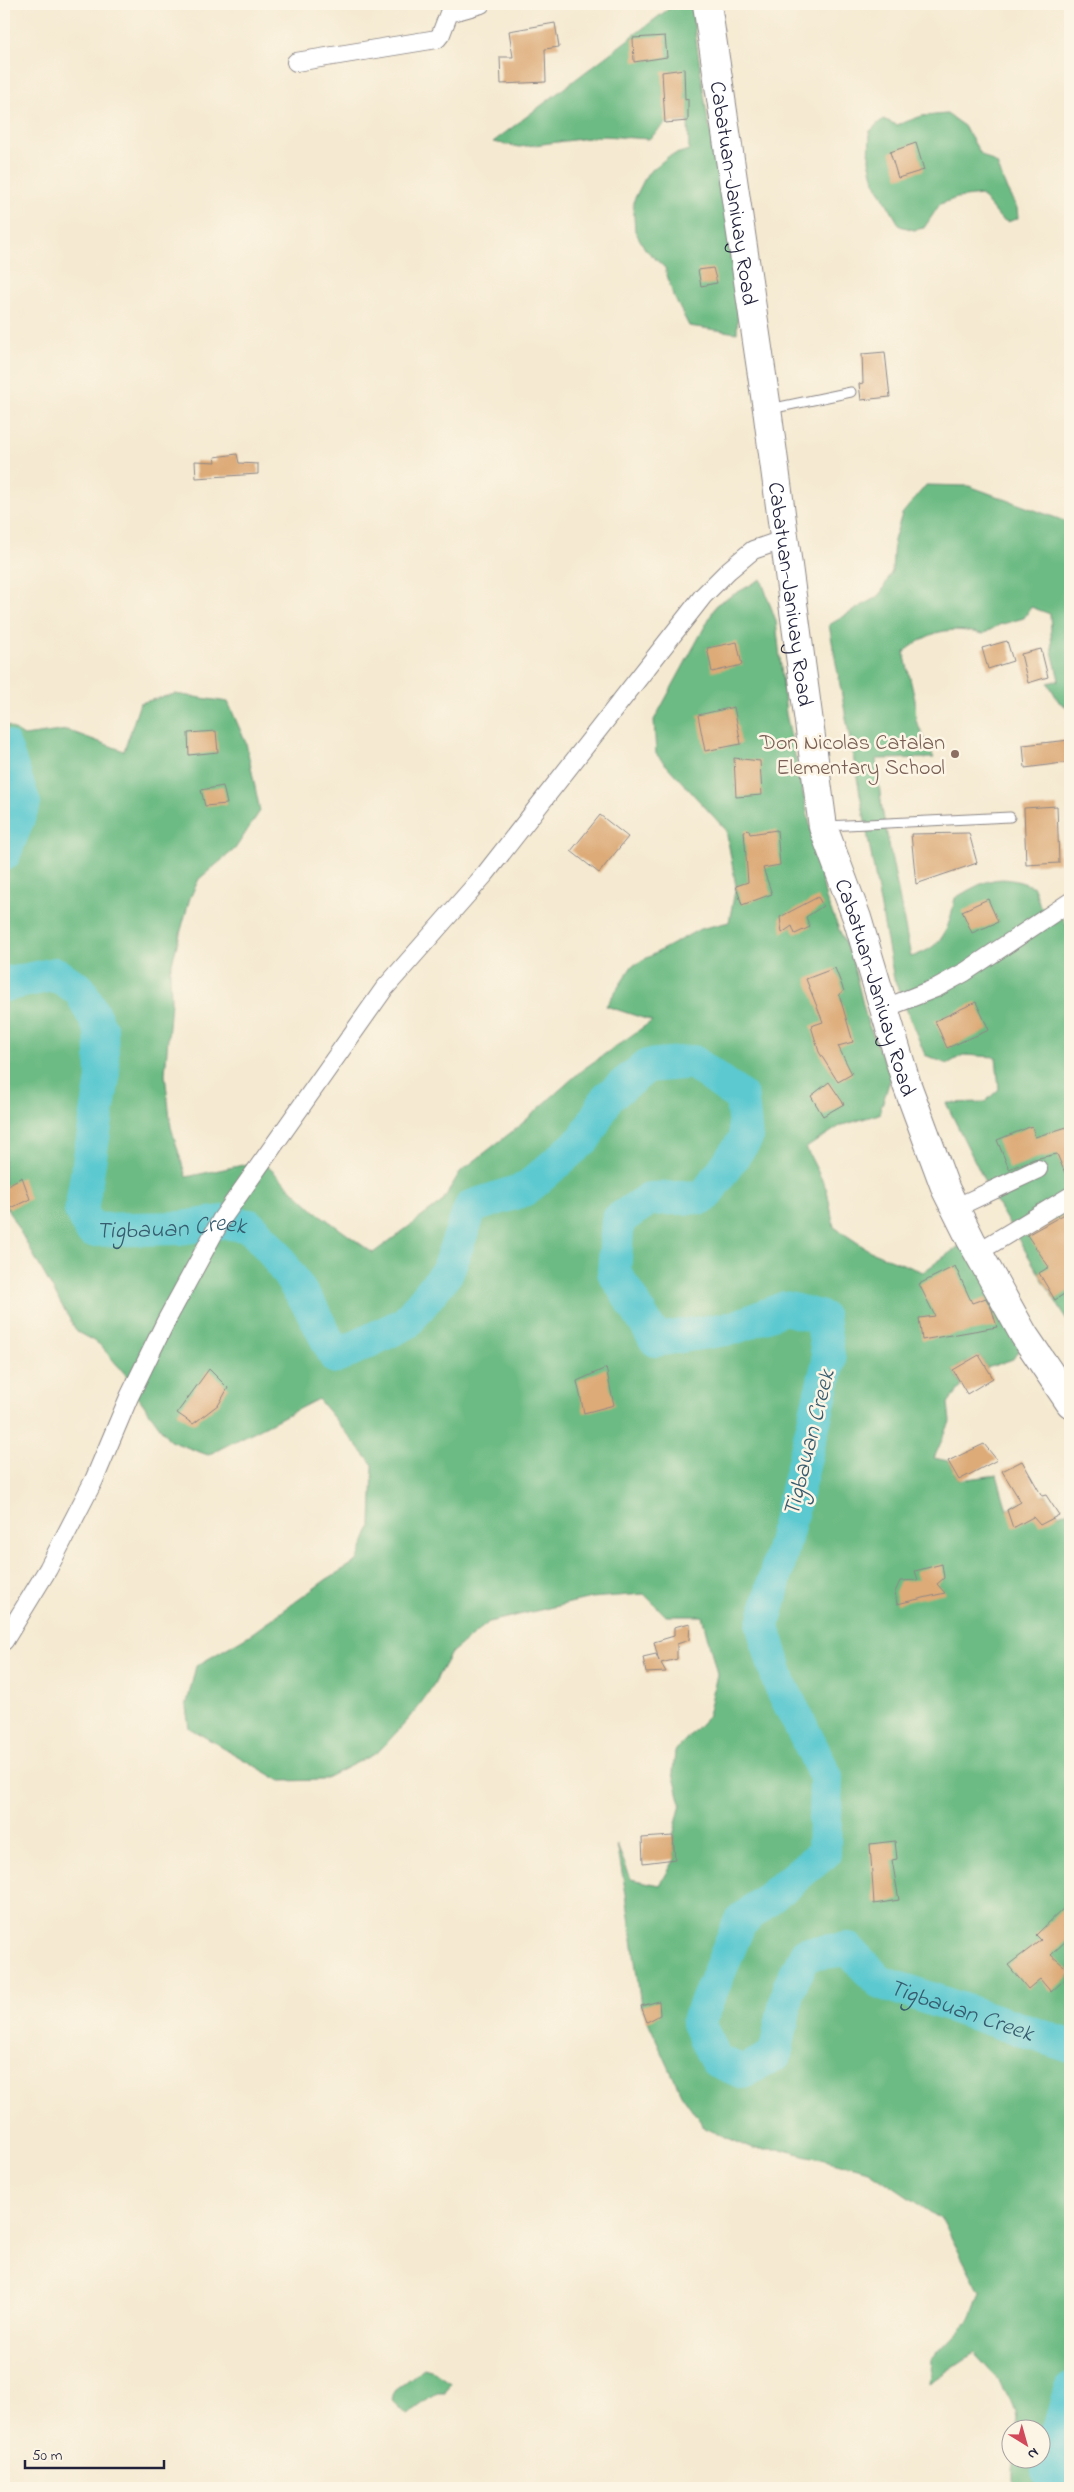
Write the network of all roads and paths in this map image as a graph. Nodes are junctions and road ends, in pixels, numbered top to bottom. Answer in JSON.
{"nodes":[{"id":1,"x":481,"y":4,"type":"edge"},
{"id":2,"x":706,"y":4,"type":"edge"},
{"id":3,"x":296,"y":62,"type":"dead end"},
{"id":4,"x":851,"y":392,"type":"dead end"},
{"id":5,"x":767,"y":409,"type":"junction"},
{"id":6,"x":785,"y":539,"type":"junction"},
{"id":7,"x":1010,"y":817,"type":"dead end"},
{"id":8,"x":823,"y":826,"type":"junction"},
{"id":9,"x":1070,"y":902,"type":"edge"},
{"id":10,"x":883,"y":1009,"type":"junction"},
{"id":11,"x":1038,"y":1169,"type":"dead end"},
{"id":12,"x":1069,"y":1197,"type":"edge"},
{"id":13,"x":955,"y":1208,"type":"junction"},
{"id":14,"x":978,"y":1252,"type":"junction"},
{"id":15,"x":1070,"y":1403,"type":"edge"},
{"id":16,"x":4,"y":1641,"type":"edge"}],
"edges":[{"from":1,"to":3,"type":"street"},
{"from":2,"to":5,"type":"main road","name":"Cabatuan-Janiuay Road"},
{"from":4,"to":5,"type":"lane"},
{"from":5,"to":6,"type":"main road","name":"Cabatuan-Janiuay Road"},
{"from":6,"to":8,"type":"main road","name":"Cabatuan-Janiuay Road"},
{"from":6,"to":16,"type":"street"},
{"from":7,"to":8,"type":"lane"},
{"from":8,"to":10,"type":"main road","name":"Cabatuan-Janiuay Road"},
{"from":9,"to":10,"type":"street"},
{"from":10,"to":13,"type":"main road","name":"Cabatuan-Janiuay Road"},
{"from":11,"to":13,"type":"street"},
{"from":12,"to":14,"type":"street"},
{"from":13,"to":14,"type":"main road","name":"Cabatuan-Janiuay Road"},
{"from":14,"to":15,"type":"main road","name":"Cabatuan-Janiuay Road"}]}
